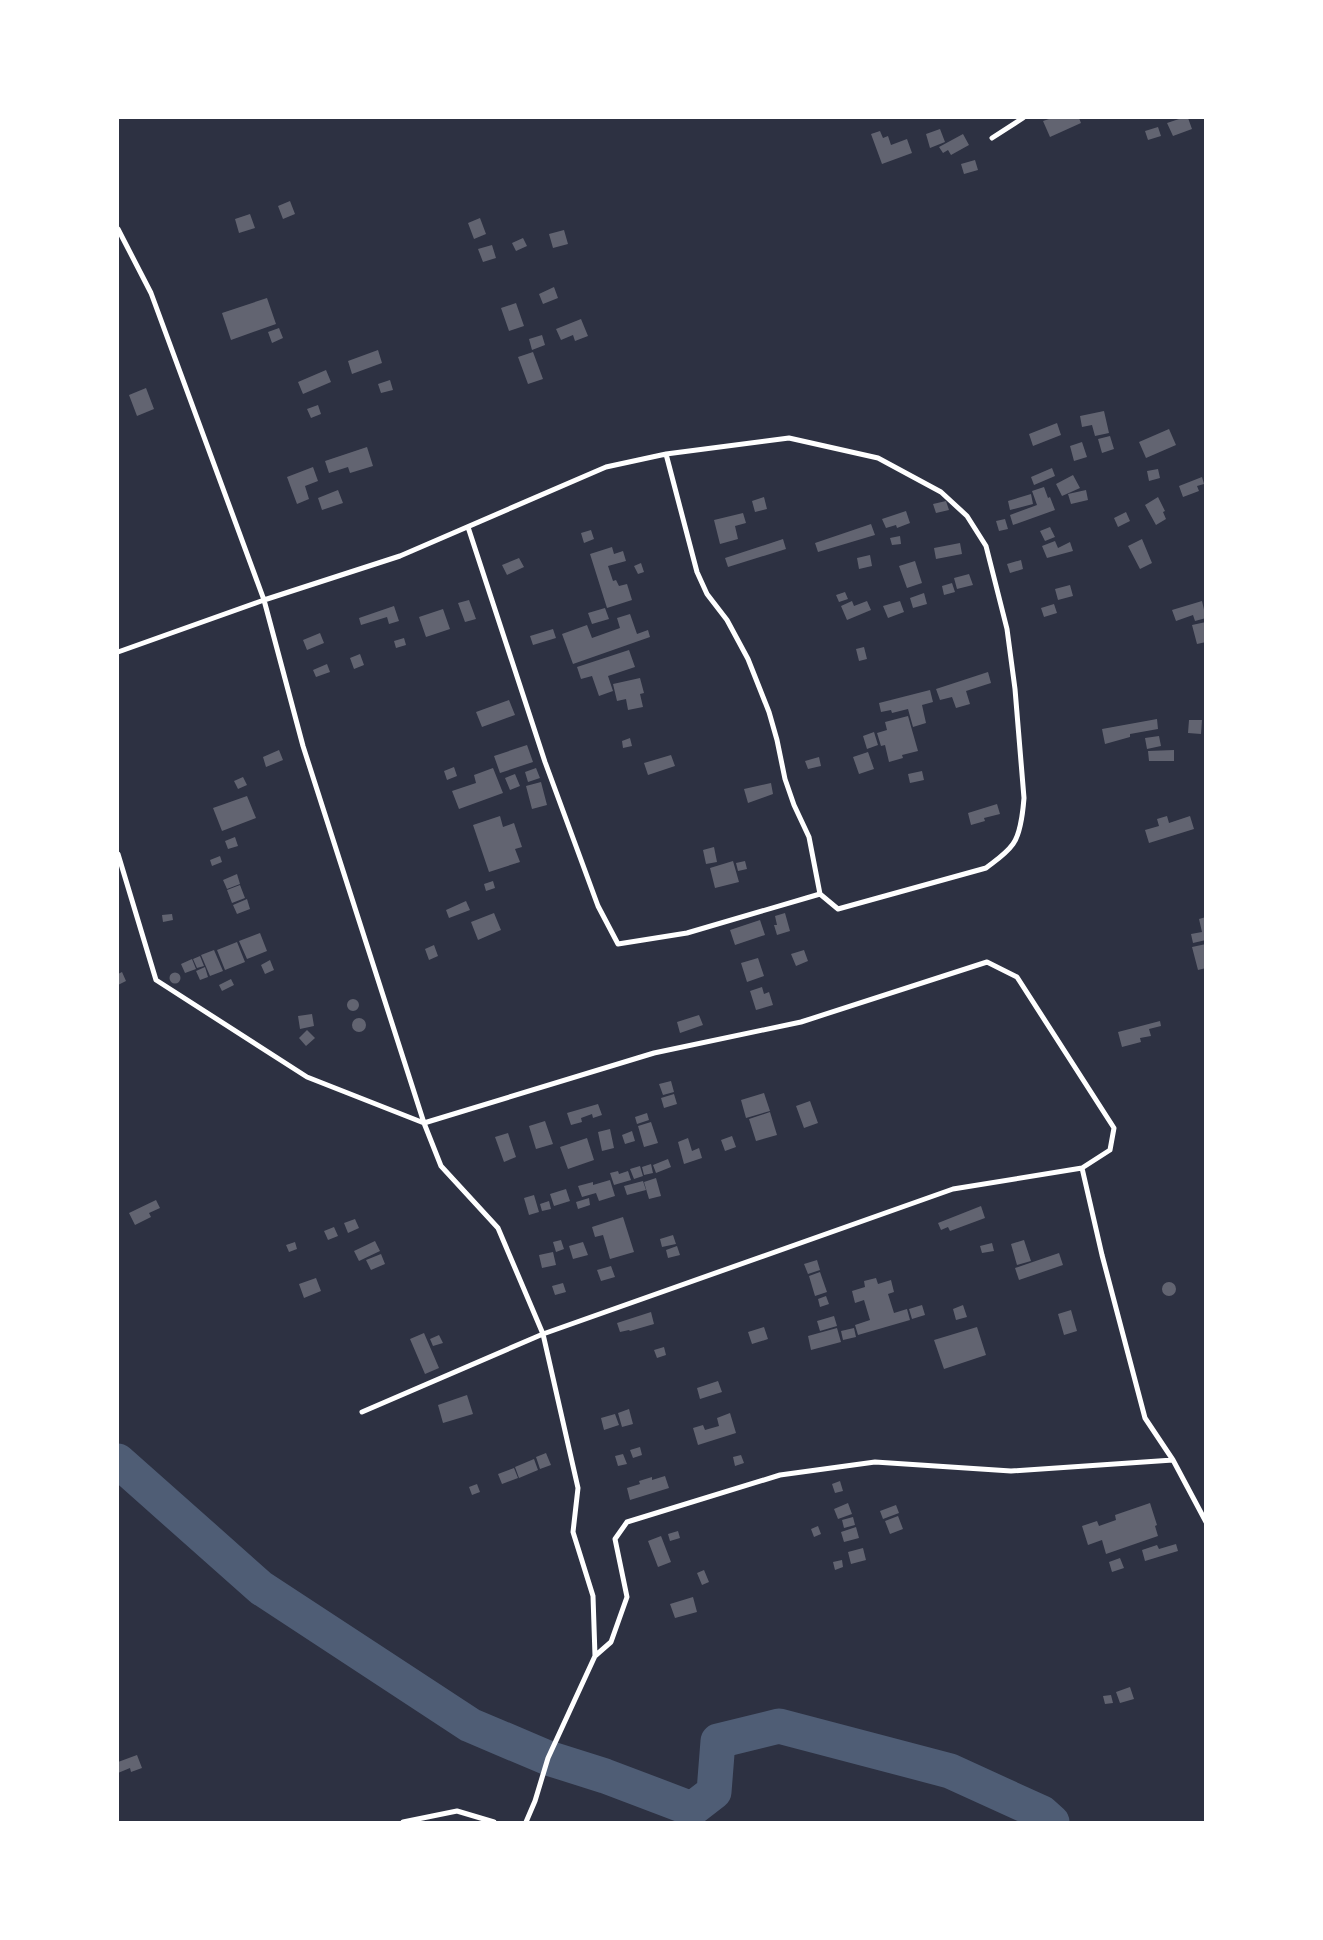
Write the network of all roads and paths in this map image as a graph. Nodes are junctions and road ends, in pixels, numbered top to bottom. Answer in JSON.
{"nodes":[{"id":1,"x":1023,"y":118,"type":"edge"},
{"id":2,"x":992,"y":138,"type":"dead end"},
{"id":3,"x":118,"y":229,"type":"edge"},
{"id":4,"x":666,"y":454,"type":"junction"},
{"id":5,"x":468,"y":527,"type":"junction"},
{"id":6,"x":264,"y":600,"type":"junction"},
{"id":7,"x":118,"y":652,"type":"edge"},
{"id":8,"x":118,"y":854,"type":"edge"},
{"id":9,"x":820,"y":894,"type":"junction"},
{"id":10,"x":424,"y":1123,"type":"junction"},
{"id":11,"x":1082,"y":1168,"type":"junction"},
{"id":12,"x":543,"y":1334,"type":"junction"},
{"id":13,"x":362,"y":1412,"type":"dead end"},
{"id":14,"x":1173,"y":1460,"type":"junction"},
{"id":15,"x":1206,"y":1522,"type":"edge"},
{"id":16,"x":596,"y":1656,"type":"junction"},
{"id":17,"x":402,"y":1822,"type":"edge"},
{"id":18,"x":494,"y":1822,"type":"edge"},
{"id":19,"x":526,"y":1822,"type":"edge"}],
"edges":[{"from":1,"to":2,"type":"street"},
{"from":3,"to":6,"type":"street"},
{"from":4,"to":5,"type":"street"},
{"from":4,"to":9,"type":"street"},
{"from":4,"to":9,"type":"street"},
{"from":5,"to":6,"type":"street"},
{"from":5,"to":9,"type":"street"},
{"from":6,"to":7,"type":"street"},
{"from":6,"to":10,"type":"street"},
{"from":8,"to":10,"type":"street"},
{"from":10,"to":11,"type":"street"},
{"from":10,"to":12,"type":"street"},
{"from":11,"to":12,"type":"street"},
{"from":11,"to":14,"type":"street"},
{"from":12,"to":13,"type":"street"},
{"from":12,"to":16,"type":"street"},
{"from":14,"to":15,"type":"street"},
{"from":14,"to":16,"type":"street"},
{"from":16,"to":19,"type":"street"},
{"from":17,"to":18,"type":"street"}]}
